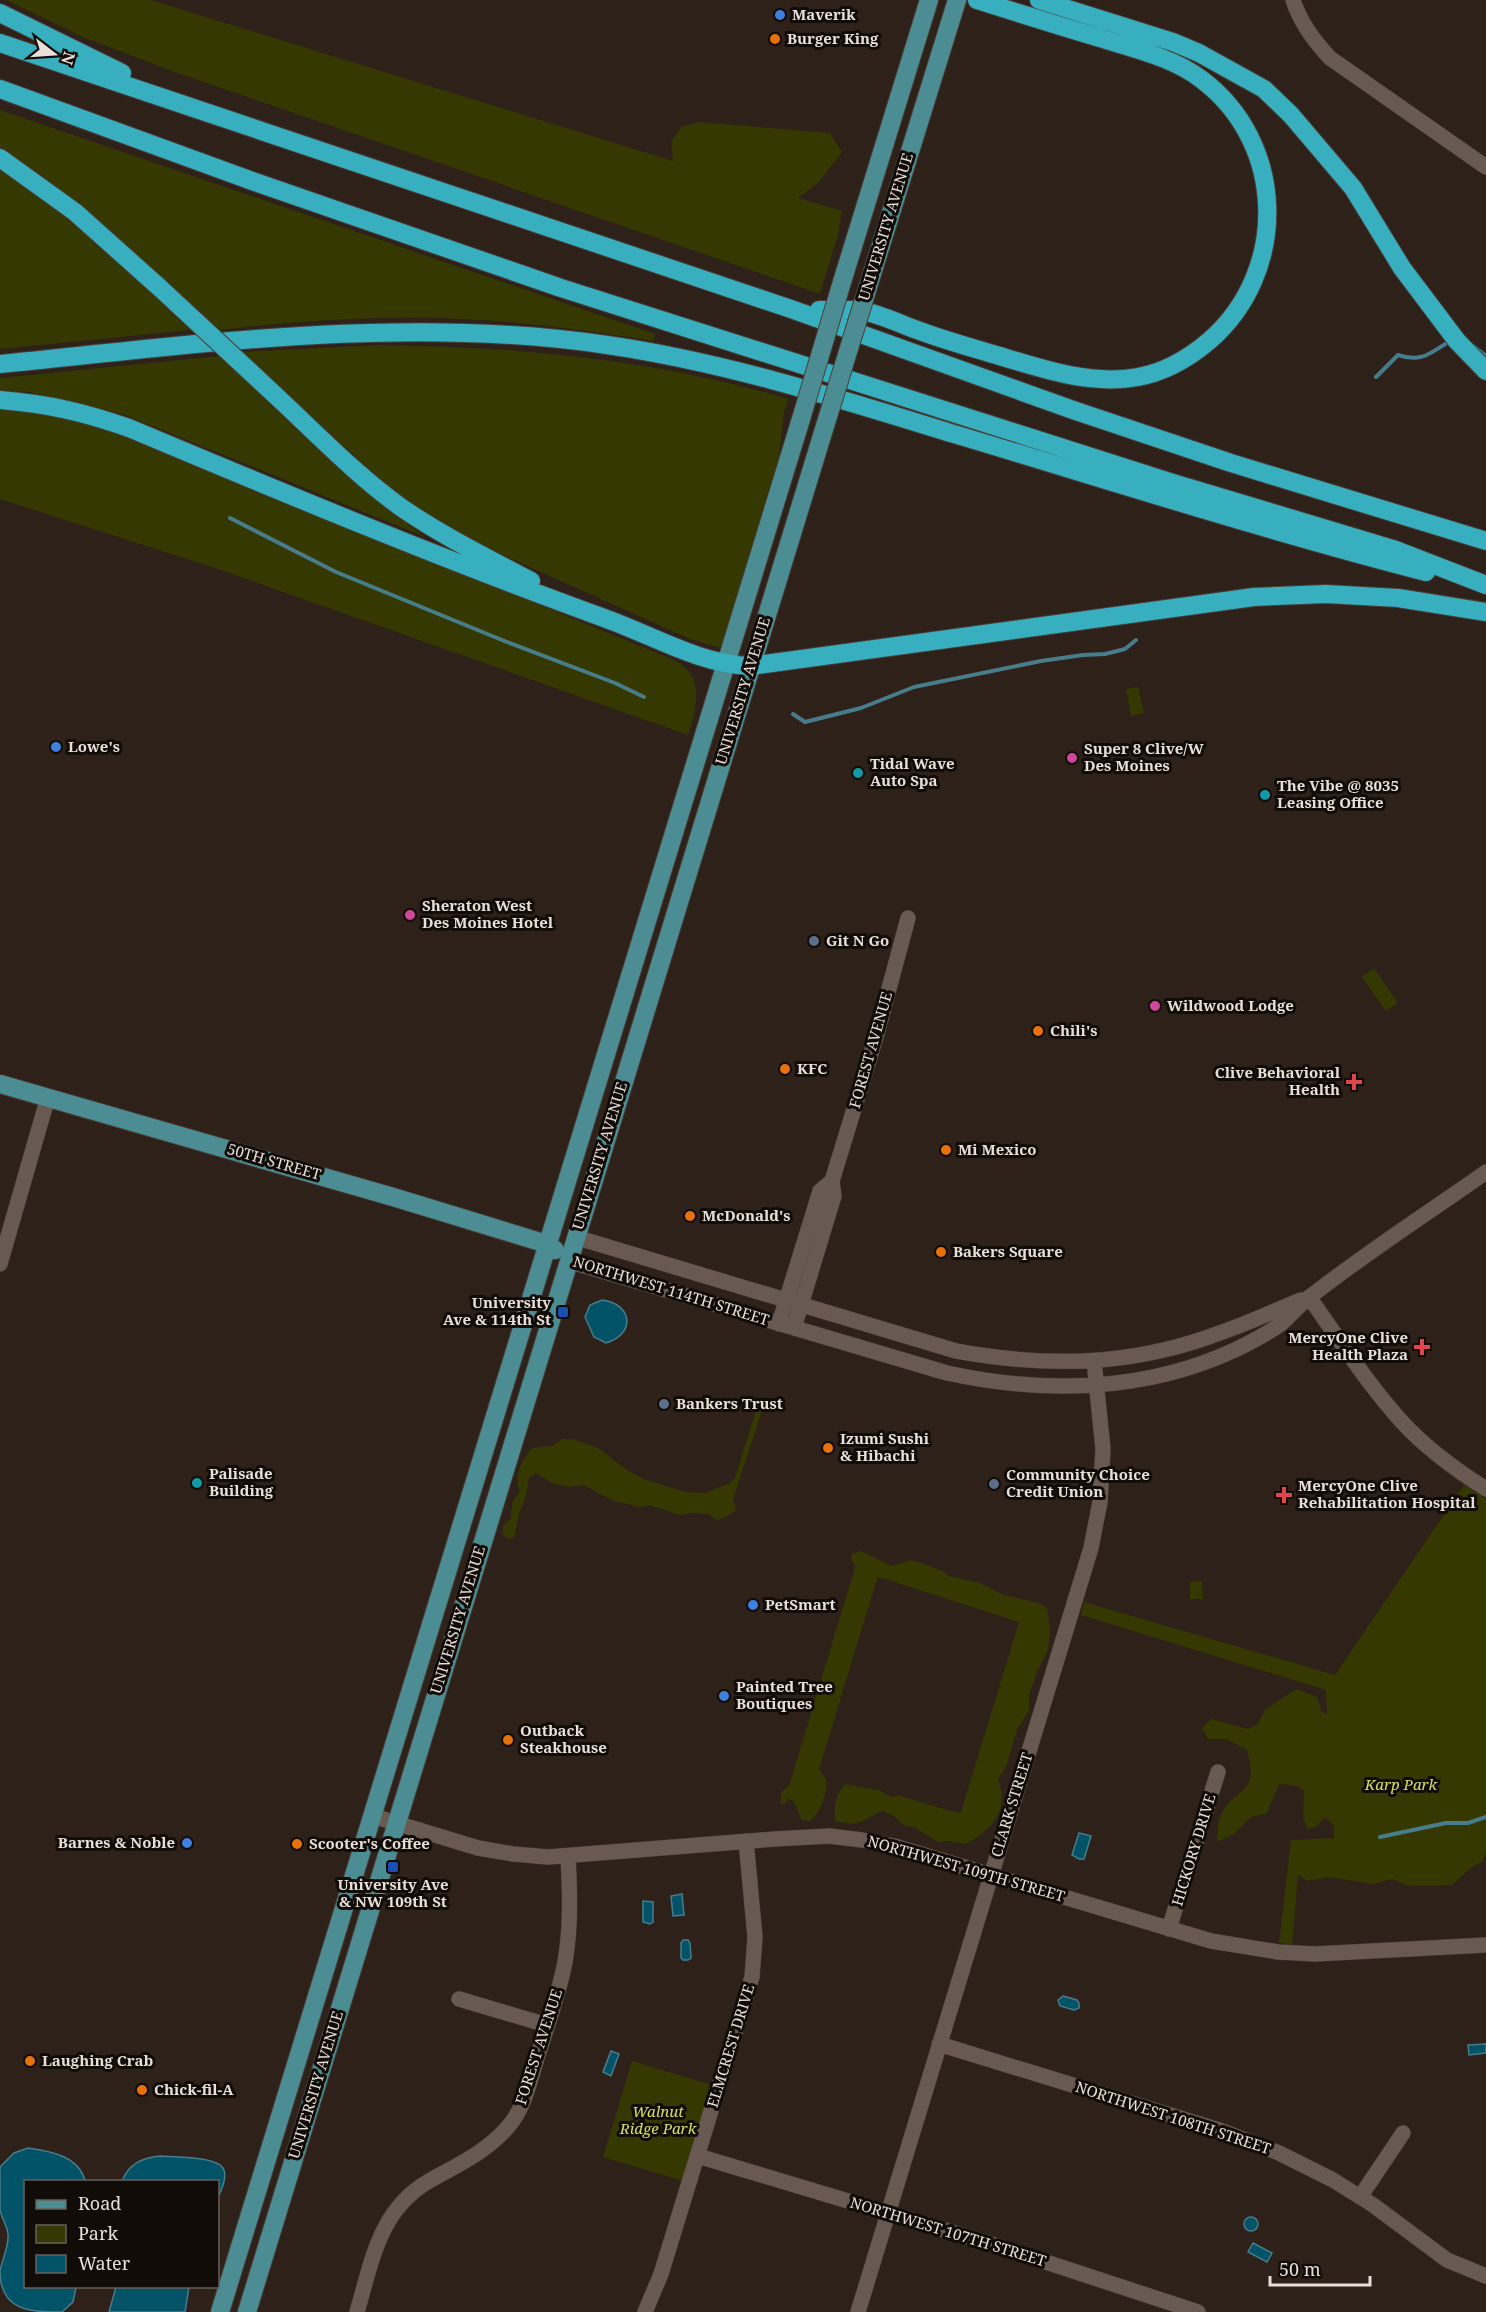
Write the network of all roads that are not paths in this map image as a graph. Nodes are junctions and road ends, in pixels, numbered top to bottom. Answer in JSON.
{"nodes":[{"id":1,"x":929,"y":0,"type":"edge"},
{"id":2,"x":957,"y":0,"type":"edge"},
{"id":3,"x":977,"y":0,"type":"edge"},
{"id":4,"x":1039,"y":0,"type":"edge"},
{"id":5,"x":1293,"y":0,"type":"edge"},
{"id":6,"x":0,"y":13,"type":"edge"},
{"id":7,"x":0,"y":43,"type":"edge"},
{"id":8,"x":0,"y":89,"type":"edge"},
{"id":9,"x":226,"y":118,"type":"junction"},
{"id":10,"x":0,"y":158,"type":"edge"},
{"id":11,"x":1486,"y":167,"type":"edge"},
{"id":12,"x":791,"y":309,"type":"junction"},
{"id":13,"x":0,"y":364,"type":"edge"},
{"id":14,"x":1486,"y":371,"type":"edge"},
{"id":15,"x":0,"y":400,"type":"edge"},
{"id":16,"x":1486,"y":541,"type":"edge"},
{"id":17,"x":1486,"y":586,"type":"edge"},
{"id":18,"x":1486,"y":612,"type":"edge"},
{"id":19,"x":629,"y":627,"type":"junction"},
{"id":20,"x":725,"y":663,"type":"junction"},
{"id":21,"x":750,"y":666,"type":"junction"},
{"id":22,"x":908,"y":918,"type":"dead end"},
{"id":23,"x":0,"y":1084,"type":"edge"},
{"id":24,"x":48,"y":1097,"type":"junction"},
{"id":25,"x":1486,"y":1172,"type":"edge"},
{"id":26,"x":575,"y":1238,"type":"junction"},
{"id":27,"x":547,"y":1244,"type":"junction"},
{"id":28,"x":568,"y":1261,"type":"junction"},
{"id":29,"x":0,"y":1264,"type":"edge"},
{"id":30,"x":1310,"y":1297,"type":"junction"},
{"id":31,"x":794,"y":1302,"type":"junction"},
{"id":32,"x":787,"y":1326,"type":"junction"},
{"id":33,"x":1094,"y":1361,"type":"junction"},
{"id":34,"x":1097,"y":1385,"type":"junction"},
{"id":35,"x":1486,"y":1489,"type":"edge"},
{"id":36,"x":1218,"y":1772,"type":"dead end"},
{"id":37,"x":373,"y":1816,"type":"junction"},
{"id":38,"x":397,"y":1823,"type":"junction"},
{"id":39,"x":746,"y":1841,"type":"junction"},
{"id":40,"x":568,"y":1857,"type":"junction"},
{"id":41,"x":991,"y":1875,"type":"junction"},
{"id":42,"x":1170,"y":1929,"type":"junction"},
{"id":43,"x":1486,"y":1944,"type":"edge"},
{"id":44,"x":459,"y":1999,"type":"dead end"},
{"id":45,"x":547,"y":2025,"type":"junction"},
{"id":46,"x":939,"y":2044,"type":"junction"},
{"id":47,"x":1403,"y":2133,"type":"dead end"},
{"id":48,"x":698,"y":2156,"type":"junction"},
{"id":49,"x":1360,"y":2197,"type":"junction"},
{"id":50,"x":888,"y":2213,"type":"junction"},
{"id":51,"x":1486,"y":2276,"type":"edge"},
{"id":52,"x":1155,"y":2305,"type":"edge"},
{"id":53,"x":220,"y":2312,"type":"edge"},
{"id":54,"x":247,"y":2312,"type":"edge"},
{"id":55,"x":357,"y":2312,"type":"edge"},
{"id":56,"x":645,"y":2312,"type":"edge"},
{"id":57,"x":858,"y":2312,"type":"edge"},
{"id":58,"x":1198,"y":2312,"type":"edge"}],
"edges":[{"from":1,"to":20,"type":"main road","name":"UNIVERSITY AVENUE","bridge":true},
{"from":2,"to":21,"type":"main road","name":"UNIVERSITY AVENUE","bridge":true},
{"from":3,"to":12,"type":"highway"},
{"from":4,"to":14,"type":"highway"},
{"from":5,"to":11,"type":"street"},
{"from":6,"to":9,"type":"highway"},
{"from":7,"to":9,"type":"highway"},
{"from":8,"to":17,"type":"highway"},
{"from":9,"to":12,"type":"highway"},
{"from":10,"to":19,"type":"highway","bridge":true},
{"from":12,"to":16,"type":"highway"},
{"from":13,"to":17,"type":"highway"},
{"from":15,"to":19,"type":"highway"},
{"from":18,"to":21,"type":"highway"},
{"from":19,"to":20,"type":"highway"},
{"from":20,"to":21,"type":"highway"},
{"from":20,"to":27,"type":"main road","name":"UNIVERSITY AVENUE"},
{"from":21,"to":26,"type":"main road","name":"UNIVERSITY AVENUE"},
{"from":22,"to":31,"type":"street","name":"FOREST AVENUE"},
{"from":23,"to":24,"type":"main road","name":"50TH STREET"},
{"from":24,"to":27,"type":"main road","name":"50TH STREET"},
{"from":24,"to":29,"type":"street"},
{"from":25,"to":30,"type":"street","name":"NORTHWEST 114TH STREET"},
{"from":26,"to":27,"type":"main road","name":"NORTHWEST 114TH STREET"},
{"from":26,"to":28,"type":"main road","name":"UNIVERSITY AVENUE"},
{"from":26,"to":31,"type":"street","name":"NORTHWEST 114TH STREET"},
{"from":27,"to":28,"type":"main road","name":"NORTHWEST 114TH STREET"},
{"from":27,"to":37,"type":"main road","name":"UNIVERSITY AVENUE"},
{"from":28,"to":32,"type":"street","name":"NORTHWEST 114TH STREET"},
{"from":28,"to":38,"type":"main road","name":"UNIVERSITY AVENUE"},
{"from":30,"to":33,"type":"street","name":"NORTHWEST 114TH STREET"},
{"from":30,"to":34,"type":"street","name":"NORTHWEST 114TH STREET"},
{"from":30,"to":35,"type":"street"},
{"from":31,"to":32,"type":"street","name":"FOREST AVENUE"},
{"from":31,"to":33,"type":"street","name":"NORTHWEST 114TH STREET"},
{"from":32,"to":34,"type":"street","name":"NORTHWEST 114TH STREET"},
{"from":33,"to":34,"type":"street","name":"CLARK STREET"},
{"from":34,"to":41,"type":"street","name":"CLARK STREET"},
{"from":36,"to":42,"type":"street","name":"HICKORY DRIVE"},
{"from":37,"to":38,"type":"street","name":"NORTHWEST 109TH STREET"},
{"from":37,"to":53,"type":"main road","name":"UNIVERSITY AVENUE"},
{"from":38,"to":40,"type":"street","name":"NORTHWEST 109TH STREET"},
{"from":38,"to":54,"type":"main road","name":"UNIVERSITY AVENUE"},
{"from":39,"to":40,"type":"street","name":"NORTHWEST 109TH STREET"},
{"from":39,"to":41,"type":"street","name":"NORTHWEST 109TH STREET"},
{"from":39,"to":48,"type":"street","name":"ELMCREST DRIVE"},
{"from":40,"to":45,"type":"street","name":"FOREST AVENUE"},
{"from":41,"to":42,"type":"street","name":"NORTHWEST 109TH STREET"},
{"from":41,"to":46,"type":"street","name":"CLARK STREET"},
{"from":42,"to":43,"type":"street","name":"NORTHWEST 109TH STREET"},
{"from":44,"to":45,"type":"street"},
{"from":45,"to":55,"type":"street","name":"FOREST AVENUE"},
{"from":46,"to":49,"type":"street","name":"NORTHWEST 108TH STREET"},
{"from":46,"to":50,"type":"street","name":"CLARK STREET"},
{"from":47,"to":49,"type":"street"},
{"from":48,"to":50,"type":"street","name":"NORTHWEST 107TH STREET"},
{"from":48,"to":56,"type":"street","name":"ELMCREST DRIVE"},
{"from":49,"to":51,"type":"street","name":"NORTHWEST 108TH STREET"},
{"from":50,"to":52,"type":"street","name":"NORTHWEST 107TH STREET"},
{"from":50,"to":57,"type":"street","name":"CLARK STREET"},
{"from":52,"to":58,"type":"street","name":"NORTHWEST 107TH STREET"}]}
